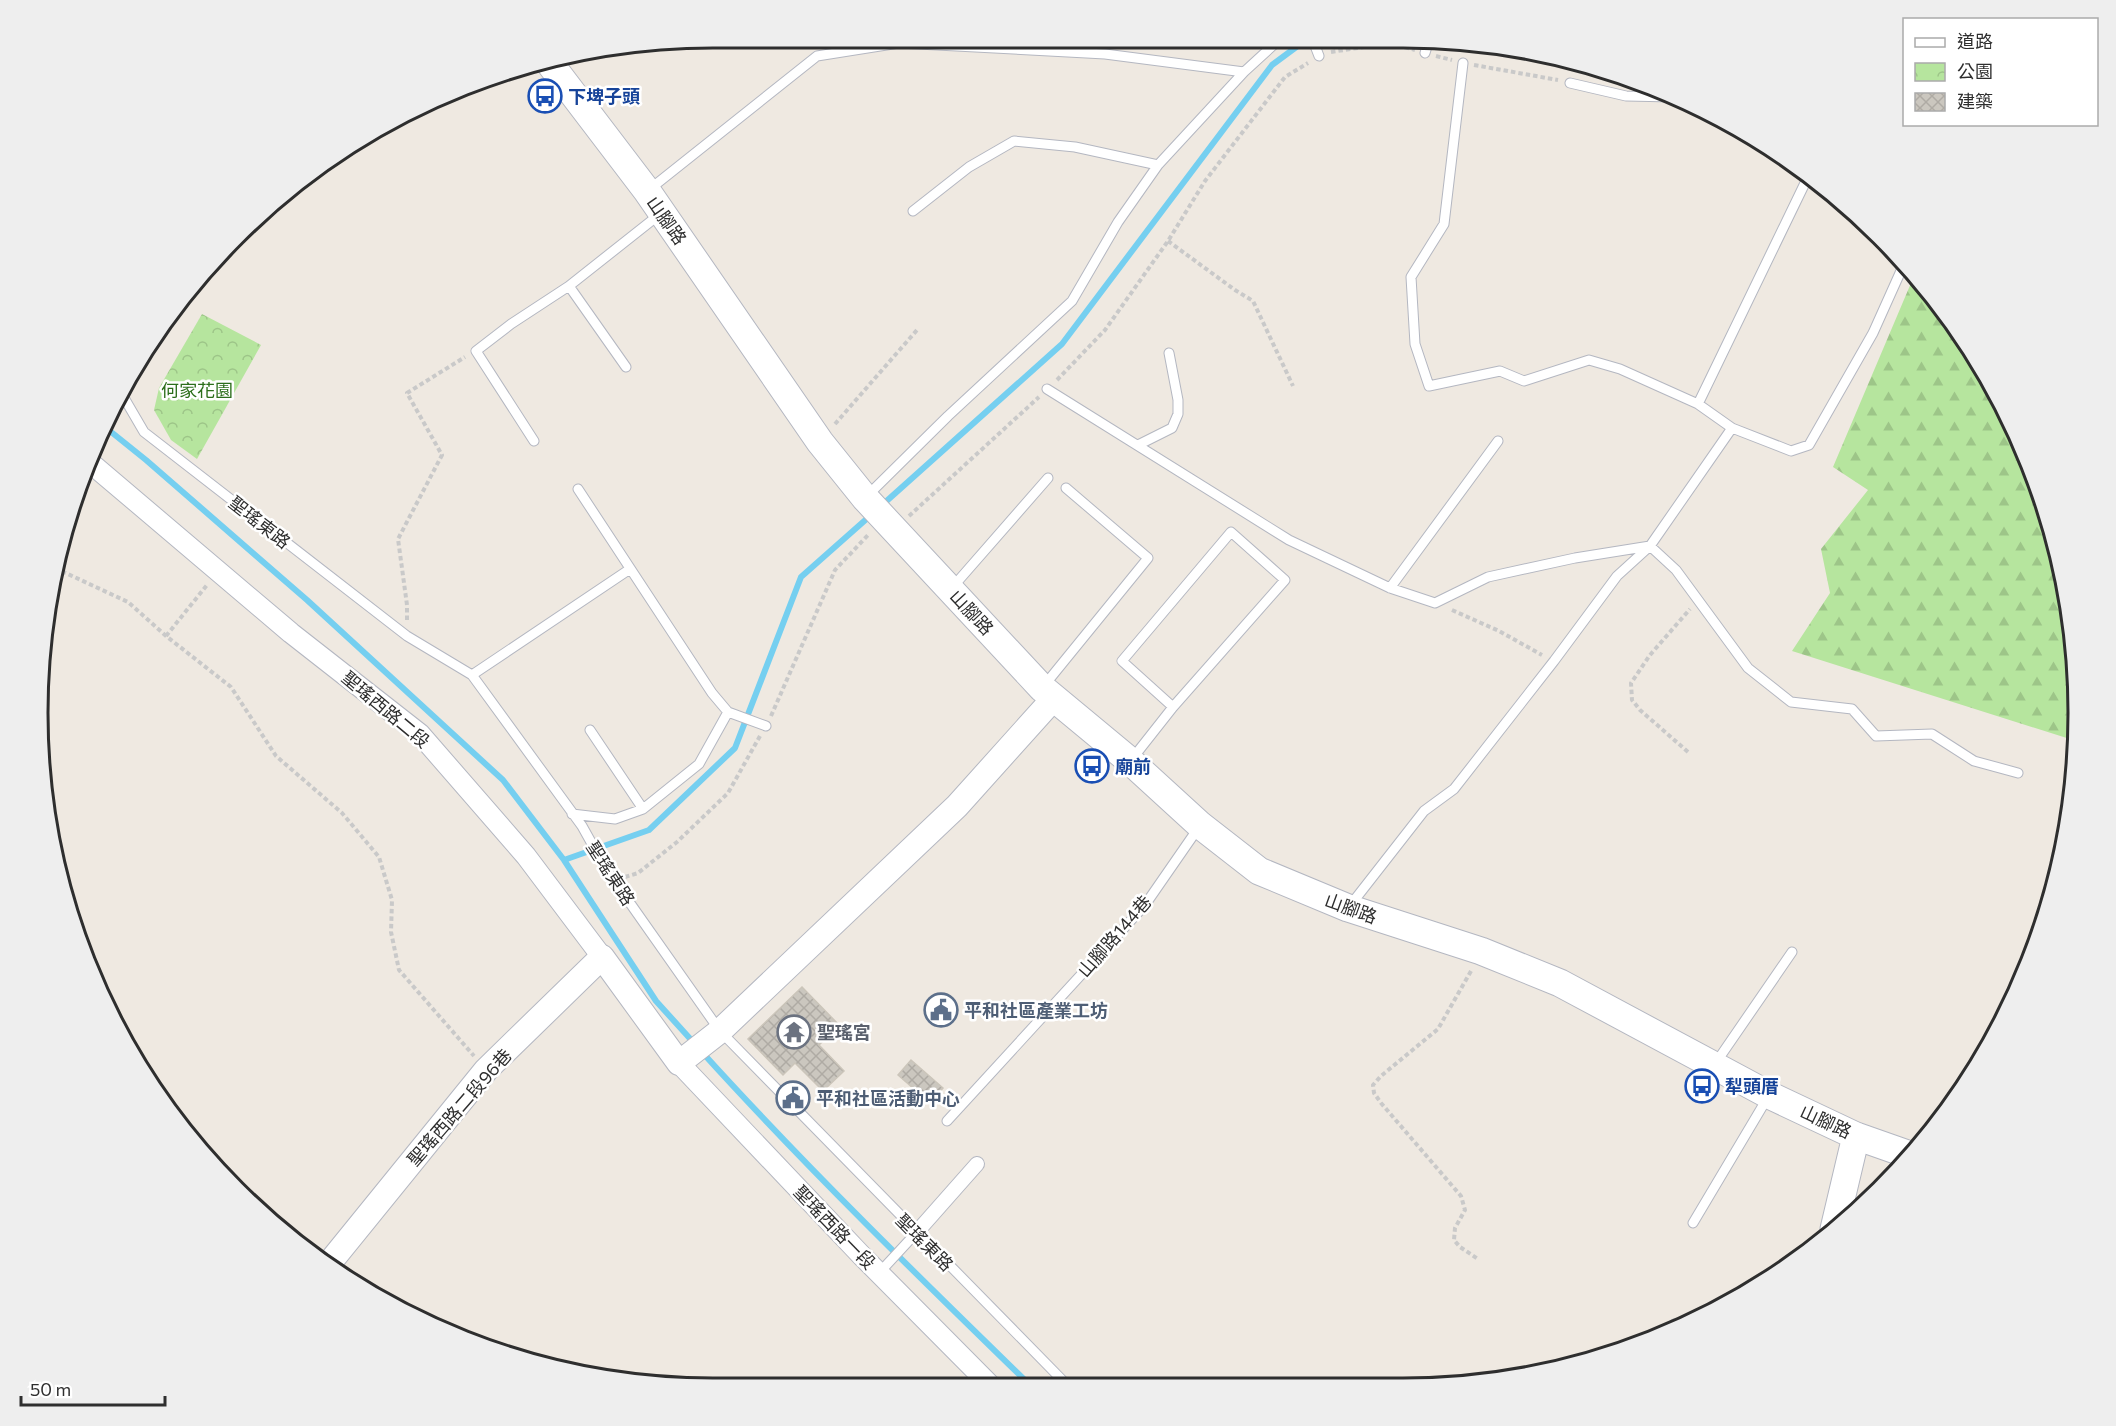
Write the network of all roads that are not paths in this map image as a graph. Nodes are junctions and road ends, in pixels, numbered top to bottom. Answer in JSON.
{"nodes":[{"id":1,"x":867,"y":48,"type":"edge"},
{"id":2,"x":992,"y":48,"type":"edge"},
{"id":3,"x":1270,"y":48,"type":"edge"},
{"id":4,"x":1316,"y":48,"type":"edge"},
{"id":5,"x":1426,"y":49,"type":"edge"},
{"id":6,"x":1425,"y":53,"type":"dead end"},
{"id":7,"x":1319,"y":56,"type":"dead end"},
{"id":8,"x":1463,"y":63,"type":"dead end"},
{"id":9,"x":553,"y":68,"type":"edge"},
{"id":10,"x":1244,"y":72,"type":"junction"},
{"id":11,"x":1570,"y":82,"type":"dead end"},
{"id":12,"x":1651,"y":97,"type":"edge"},
{"id":13,"x":1158,"y":165,"type":"junction"},
{"id":14,"x":1805,"y":183,"type":"dead end"},
{"id":15,"x":654,"y":202,"type":"junction"},
{"id":16,"x":913,"y":210,"type":"dead end"},
{"id":17,"x":1900,"y":272,"type":"edge"},
{"id":18,"x":569,"y":286,"type":"junction"},
{"id":19,"x":1169,"y":353,"type":"dead end"},
{"id":20,"x":626,"y":367,"type":"dead end"},
{"id":21,"x":1047,"y":389,"type":"dead end"},
{"id":22,"x":126,"y":401,"type":"edge"},
{"id":23,"x":1698,"y":404,"type":"junction"},
{"id":24,"x":1732,"y":428,"type":"junction"},
{"id":25,"x":534,"y":441,"type":"dead end"},
{"id":26,"x":1498,"y":441,"type":"dead end"},
{"id":27,"x":1138,"y":445,"type":"junction"},
{"id":28,"x":96,"y":467,"type":"edge"},
{"id":29,"x":1048,"y":478,"type":"dead end"},
{"id":30,"x":1066,"y":488,"type":"dead end"},
{"id":31,"x":578,"y":489,"type":"dead end"},
{"id":32,"x":865,"y":498,"type":"junction"},
{"id":33,"x":1650,"y":546,"type":"junction"},
{"id":34,"x":630,"y":569,"type":"junction"},
{"id":35,"x":1390,"y":588,"type":"junction"},
{"id":36,"x":951,"y":589,"type":"junction"},
{"id":37,"x":472,"y":675,"type":"junction"},
{"id":38,"x":1048,"y":693,"type":"junction"},
{"id":39,"x":1173,"y":707,"type":"junction"},
{"id":40,"x":728,"y":712,"type":"junction"},
{"id":41,"x":766,"y":726,"type":"dead end"},
{"id":42,"x":590,"y":730,"type":"dead end"},
{"id":43,"x":1130,"y":761,"type":"junction"},
{"id":44,"x":2018,"y":773,"type":"dead end"},
{"id":45,"x":644,"y":808,"type":"junction"},
{"id":46,"x":572,"y":814,"type":"junction"},
{"id":47,"x":1200,"y":825,"type":"junction"},
{"id":48,"x":1348,"y":908,"type":"junction"},
{"id":49,"x":1792,"y":952,"type":"dead end"},
{"id":50,"x":602,"y":957,"type":"junction"},
{"id":51,"x":716,"y":1034,"type":"junction"},
{"id":52,"x":679,"y":1064,"type":"junction"},
{"id":53,"x":1714,"y":1065,"type":"junction"},
{"id":54,"x":1769,"y":1095,"type":"junction"},
{"id":55,"x":947,"y":1121,"type":"dead end"},
{"id":56,"x":1856,"y":1136,"type":"junction"},
{"id":57,"x":1902,"y":1152,"type":"edge"},
{"id":58,"x":977,"y":1164,"type":"dead end"},
{"id":59,"x":1837,"y":1216,"type":"edge"},
{"id":60,"x":1693,"y":1223,"type":"dead end"},
{"id":61,"x":916,"y":1233,"type":"junction"},
{"id":62,"x":333,"y":1258,"type":"edge"},
{"id":63,"x":879,"y":1273,"type":"junction"},
{"id":64,"x":982,"y":1378,"type":"edge"},
{"id":65,"x":1059,"y":1378,"type":"edge"}],
"edges":[{"from":1,"to":15,"type":"lane"},
{"from":2,"to":10,"type":"lane"},
{"from":3,"to":10,"type":"lane"},
{"from":4,"to":7,"type":"lane"},
{"from":5,"to":6,"type":"lane"},
{"from":8,"to":23,"type":"lane"},
{"from":9,"to":15,"type":"main road","name":"山腳路"},
{"from":10,"to":13,"type":"lane"},
{"from":11,"to":12,"type":"lane"},
{"from":13,"to":16,"type":"lane"},
{"from":13,"to":32,"type":"lane"},
{"from":14,"to":23,"type":"lane"},
{"from":15,"to":18,"type":"lane"},
{"from":15,"to":32,"type":"main road","name":"山腳路"},
{"from":17,"to":24,"type":"lane"},
{"from":18,"to":20,"type":"lane"},
{"from":18,"to":25,"type":"lane"},
{"from":19,"to":27,"type":"lane"},
{"from":21,"to":27,"type":"lane"},
{"from":22,"to":37,"type":"lane","name":"聖瑤東路"},
{"from":23,"to":24,"type":"lane"},
{"from":24,"to":33,"type":"lane"},
{"from":26,"to":35,"type":"lane"},
{"from":27,"to":35,"type":"lane"},
{"from":28,"to":50,"type":"street","name":"聖瑤西路二段"},
{"from":29,"to":36,"type":"lane"},
{"from":30,"to":38,"type":"lane"},
{"from":31,"to":34,"type":"lane"},
{"from":32,"to":36,"type":"main road","name":"山腳路"},
{"from":33,"to":35,"type":"lane"},
{"from":33,"to":44,"type":"lane"},
{"from":33,"to":48,"type":"lane"},
{"from":34,"to":37,"type":"lane"},
{"from":34,"to":40,"type":"lane"},
{"from":36,"to":38,"type":"main road","name":"山腳路"},
{"from":37,"to":46,"type":"lane","name":"聖瑤東路"},
{"from":38,"to":43,"type":"main road","name":"山腳路"},
{"from":38,"to":51,"type":"street"},
{"from":39,"to":39,"type":"lane"},
{"from":39,"to":43,"type":"lane"},
{"from":40,"to":41,"type":"lane"},
{"from":40,"to":45,"type":"lane"},
{"from":42,"to":45,"type":"lane"},
{"from":43,"to":47,"type":"main road","name":"山腳路"},
{"from":45,"to":46,"type":"lane"},
{"from":46,"to":51,"type":"lane","name":"聖瑤東路"},
{"from":47,"to":48,"type":"main road","name":"山腳路"},
{"from":47,"to":55,"type":"lane","name":"山腳路144巷"},
{"from":48,"to":53,"type":"main road","name":"山腳路"},
{"from":49,"to":53,"type":"lane"},
{"from":50,"to":52,"type":"street","name":"聖瑤西路二段"},
{"from":50,"to":62,"type":"street","name":"聖瑤西路二段96巷"},
{"from":51,"to":52,"type":"street"},
{"from":51,"to":61,"type":"lane","name":"聖瑤東路"},
{"from":52,"to":63,"type":"street","name":"聖瑤西路一段"},
{"from":53,"to":54,"type":"main road","name":"山腳路"},
{"from":54,"to":56,"type":"main road","name":"山腳路"},
{"from":54,"to":60,"type":"lane"},
{"from":56,"to":57,"type":"main road","name":"山腳路"},
{"from":56,"to":59,"type":"main road"},
{"from":58,"to":61,"type":"street"},
{"from":61,"to":63,"type":"lane"},
{"from":61,"to":65,"type":"lane","name":"聖瑤東路"},
{"from":63,"to":64,"type":"street","name":"聖瑤西路一段"}]}
